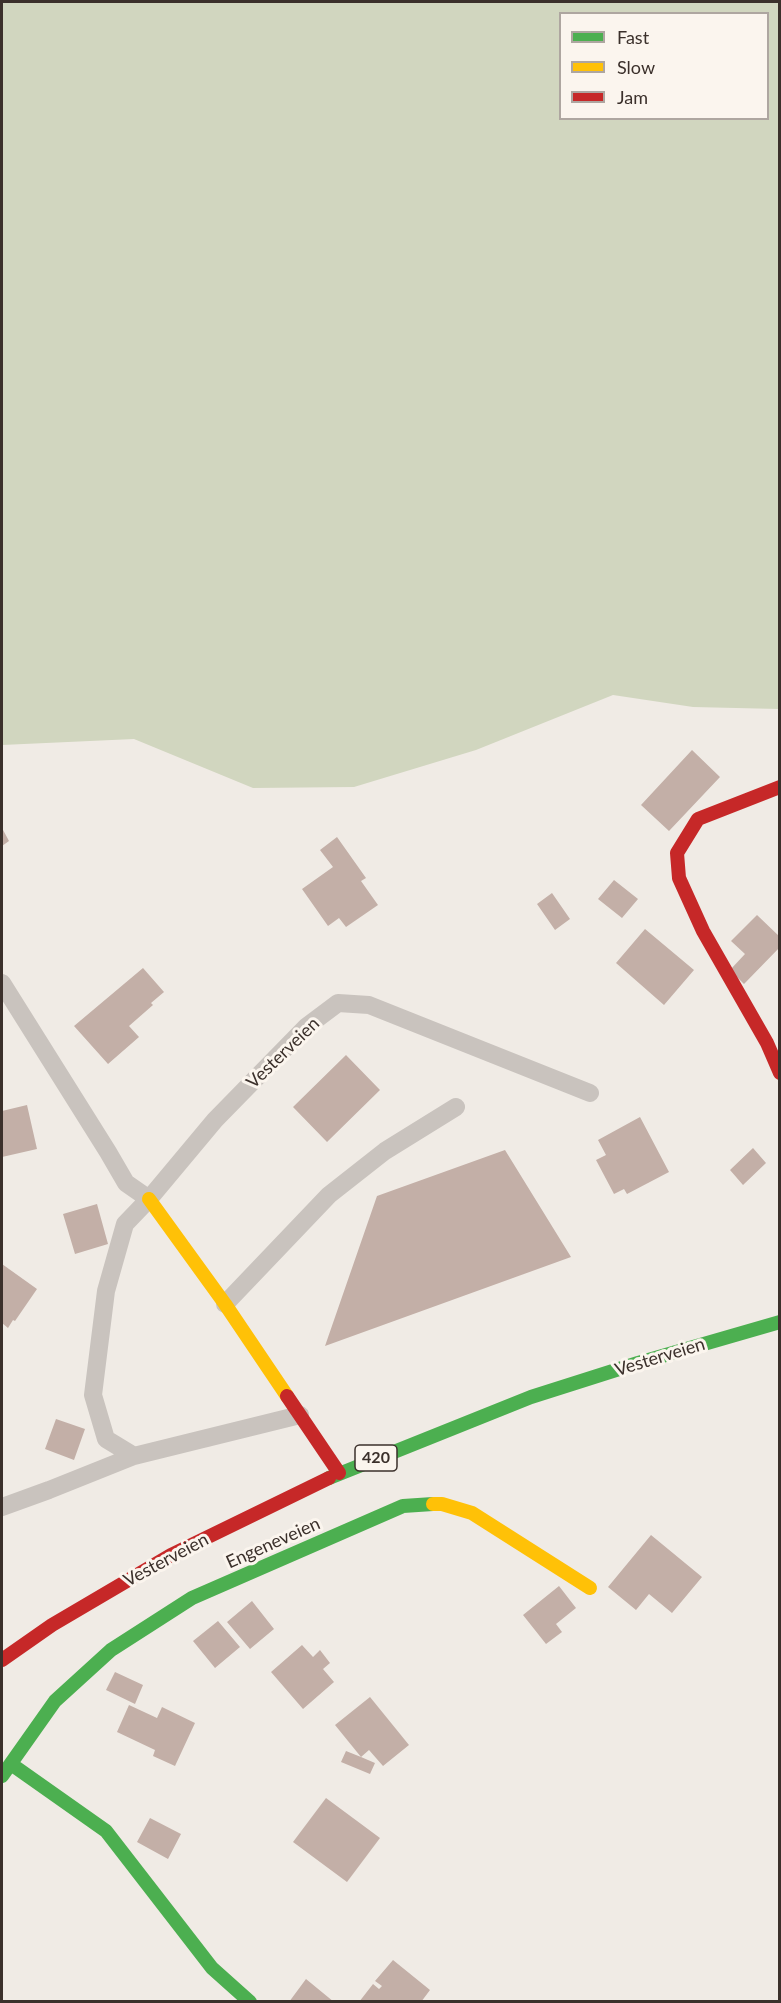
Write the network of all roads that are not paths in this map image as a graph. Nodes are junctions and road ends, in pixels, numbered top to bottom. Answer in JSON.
{"nodes":[{"id":1,"x":780,"y":787,"type":"edge"},
{"id":2,"x":2,"y":983,"type":"edge"},
{"id":3,"x":780,"y":1073,"type":"edge"},
{"id":4,"x":590,"y":1093,"type":"dead end"},
{"id":5,"x":456,"y":1107,"type":"dead end"},
{"id":6,"x":149,"y":1199,"type":"junction"},
{"id":7,"x":225,"y":1304,"type":"junction"},
{"id":8,"x":780,"y":1322,"type":"edge"},
{"id":9,"x":300,"y":1415,"type":"junction"},
{"id":10,"x":134,"y":1456,"type":"junction"},
{"id":11,"x":339,"y":1473,"type":"junction"},
{"id":12,"x":2,"y":1507,"type":"edge"},
{"id":13,"x":590,"y":1588,"type":"dead end"},
{"id":14,"x":2,"y":1660,"type":"edge"},
{"id":15,"x":11,"y":1764,"type":"junction"},
{"id":16,"x":2,"y":1776,"type":"edge"},
{"id":17,"x":250,"y":2001,"type":"edge"}],
"edges":[{"from":1,"to":3,"type":"street"},
{"from":2,"to":6,"type":"lane"},
{"from":4,"to":6,"type":"lane","name":"Vesterveien"},
{"from":5,"to":7,"type":"lane"},
{"from":6,"to":7,"type":"street"},
{"from":6,"to":10,"type":"lane","name":"Vesterveien"},
{"from":7,"to":9,"type":"street"},
{"from":8,"to":11,"type":"street","name":"Vesterveien","number":"420"},
{"from":9,"to":10,"type":"lane"},
{"from":9,"to":11,"type":"street"},
{"from":10,"to":12,"type":"lane"},
{"from":11,"to":14,"type":"street","name":"Vesterveien","number":"420"},
{"from":13,"to":15,"type":"street","name":"Engeneveien"},
{"from":15,"to":16,"type":"street","name":"Engeneveien"},
{"from":15,"to":17,"type":"street"}]}
